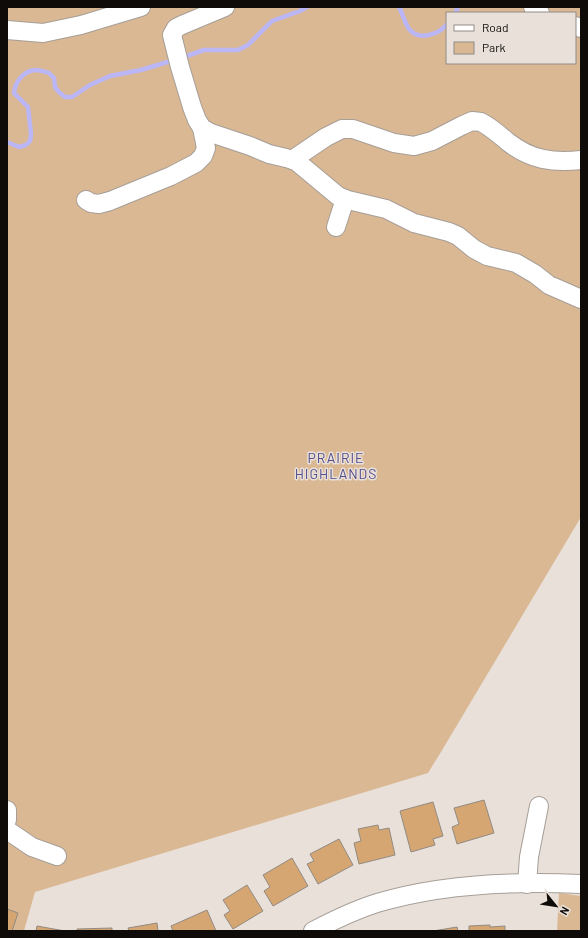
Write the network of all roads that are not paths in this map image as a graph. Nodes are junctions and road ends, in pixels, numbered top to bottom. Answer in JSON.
{"nodes":[{"id":1,"x":225,"y":7,"type":"edge"},
{"id":2,"x":134,"y":8,"type":"edge"},
{"id":3,"x":207,"y":10,"type":"edge"},
{"id":4,"x":7,"y":30,"type":"edge"},
{"id":5,"x":202,"y":128,"type":"junction"},
{"id":6,"x":233,"y":141,"type":"junction"},
{"id":7,"x":203,"y":156,"type":"junction"},
{"id":8,"x":292,"y":160,"type":"junction"},
{"id":9,"x":581,"y":160,"type":"edge"},
{"id":10,"x":345,"y":199,"type":"junction"},
{"id":11,"x":86,"y":200,"type":"dead end"},
{"id":12,"x":336,"y":227,"type":"dead end"},
{"id":13,"x":581,"y":299,"type":"edge"},
{"id":14,"x":539,"y":806,"type":"dead end"},
{"id":15,"x":7,"y":810,"type":"edge"},
{"id":16,"x":7,"y":820,"type":"edge"},
{"id":17,"x":7,"y":830,"type":"edge"},
{"id":18,"x":57,"y":856,"type":"dead end"},
{"id":19,"x":527,"y":884,"type":"junction"},
{"id":20,"x":581,"y":884,"type":"edge"},
{"id":21,"x":313,"y":931,"type":"edge"}],
"edges":[{"from":1,"to":3,"type":"street"},
{"from":2,"to":4,"type":"street"},
{"from":3,"to":5,"type":"street"},
{"from":5,"to":6,"type":"street"},
{"from":5,"to":7,"type":"street"},
{"from":6,"to":7,"type":"street"},
{"from":6,"to":8,"type":"street"},
{"from":7,"to":11,"type":"street"},
{"from":8,"to":9,"type":"street"},
{"from":8,"to":10,"type":"street"},
{"from":10,"to":12,"type":"street"},
{"from":10,"to":13,"type":"street"},
{"from":14,"to":19,"type":"street"},
{"from":15,"to":16,"type":"street"},
{"from":17,"to":18,"type":"street"},
{"from":19,"to":20,"type":"street"},
{"from":19,"to":21,"type":"street"}]}
